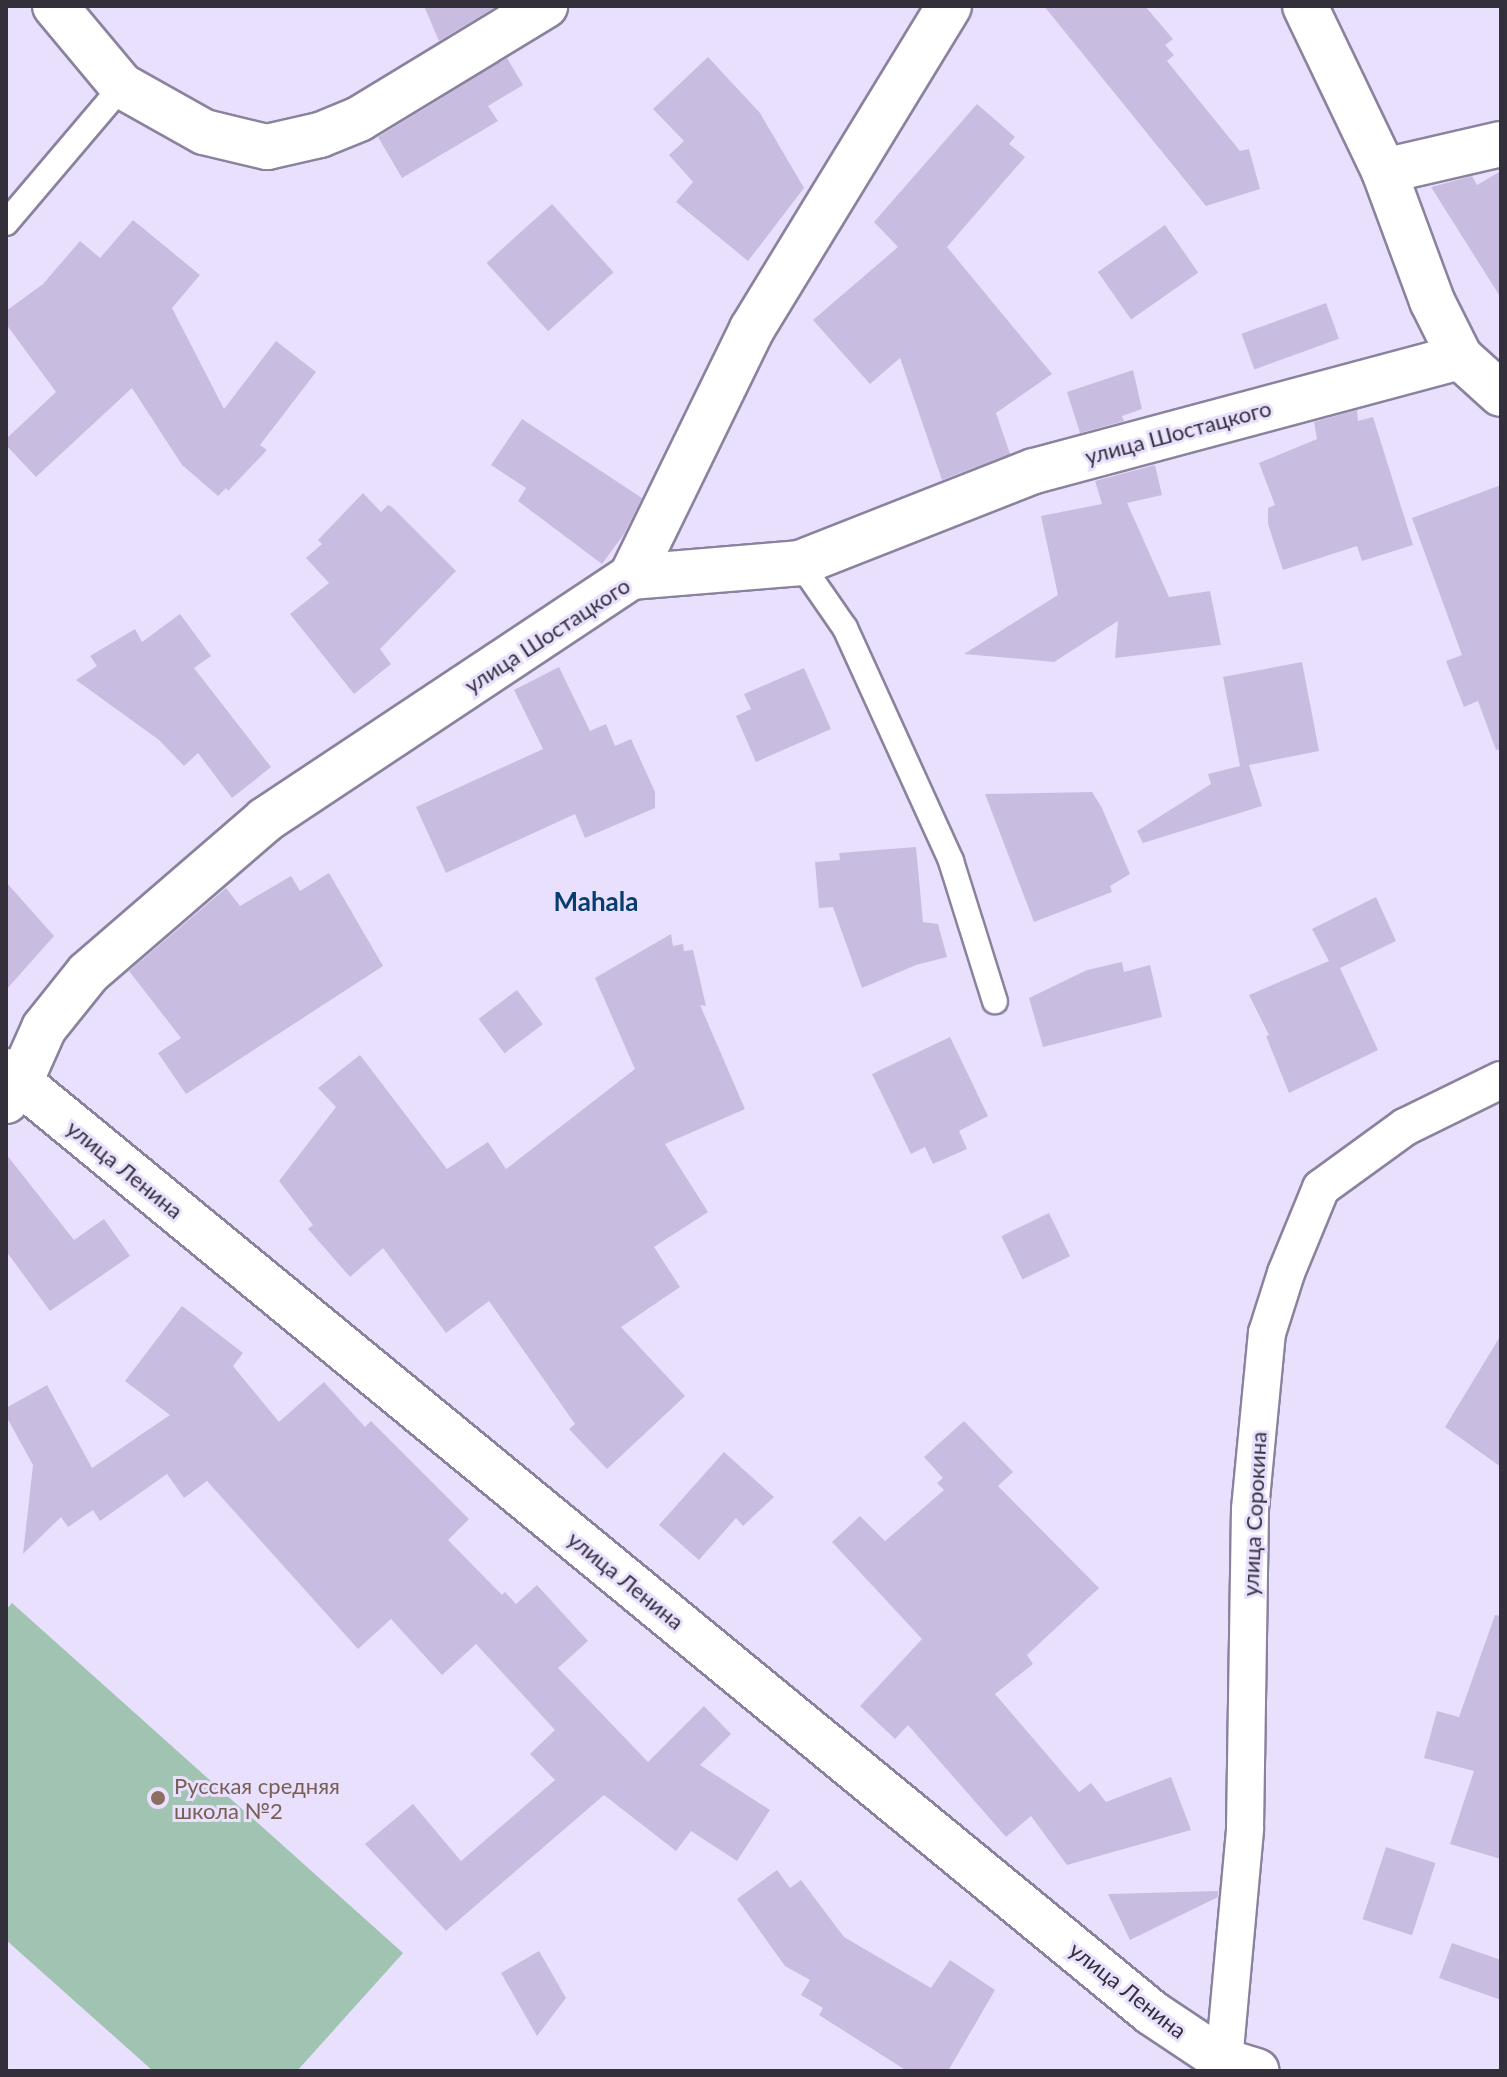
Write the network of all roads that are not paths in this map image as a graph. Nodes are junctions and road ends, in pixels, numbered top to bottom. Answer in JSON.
{"nodes":[{"id":1,"x":55,"y":6,"type":"edge"},
{"id":2,"x":545,"y":6,"type":"edge"},
{"id":3,"x":949,"y":6,"type":"edge"},
{"id":4,"x":1305,"y":6,"type":"edge"},
{"id":5,"x":122,"y":86,"type":"junction"},
{"id":6,"x":1501,"y":144,"type":"edge"},
{"id":7,"x":1384,"y":171,"type":"junction"},
{"id":8,"x":6,"y":223,"type":"edge"},
{"id":9,"x":1460,"y":357,"type":"junction"},
{"id":10,"x":1501,"y":394,"type":"edge"},
{"id":11,"x":800,"y":563,"type":"junction"},
{"id":12,"x":631,"y":577,"type":"junction"},
{"id":13,"x":995,"y":1001,"type":"dead end"},
{"id":14,"x":1501,"y":1080,"type":"edge"},
{"id":15,"x":11,"y":1085,"type":"edge"},
{"id":16,"x":1240,"y":2066,"type":"edge"}],
"edges":[{"from":1,"to":5,"type":"street"},
{"from":2,"to":5,"type":"street"},
{"from":3,"to":12,"type":"street"},
{"from":4,"to":7,"type":"street"},
{"from":5,"to":8,"type":"lane"},
{"from":6,"to":7,"type":"street"},
{"from":7,"to":9,"type":"street"},
{"from":9,"to":10,"type":"street"},
{"from":9,"to":11,"type":"street","name":"улица Шостацкого"},
{"from":11,"to":12,"type":"street","name":"улица Шостацкого"},
{"from":11,"to":13,"type":"lane"},
{"from":12,"to":15,"type":"street","name":"улица Шостацкого"},
{"from":14,"to":16,"type":"street","name":"улица Сорокина"},
{"from":15,"to":16,"type":"street","name":"улица Ленина"}]}
